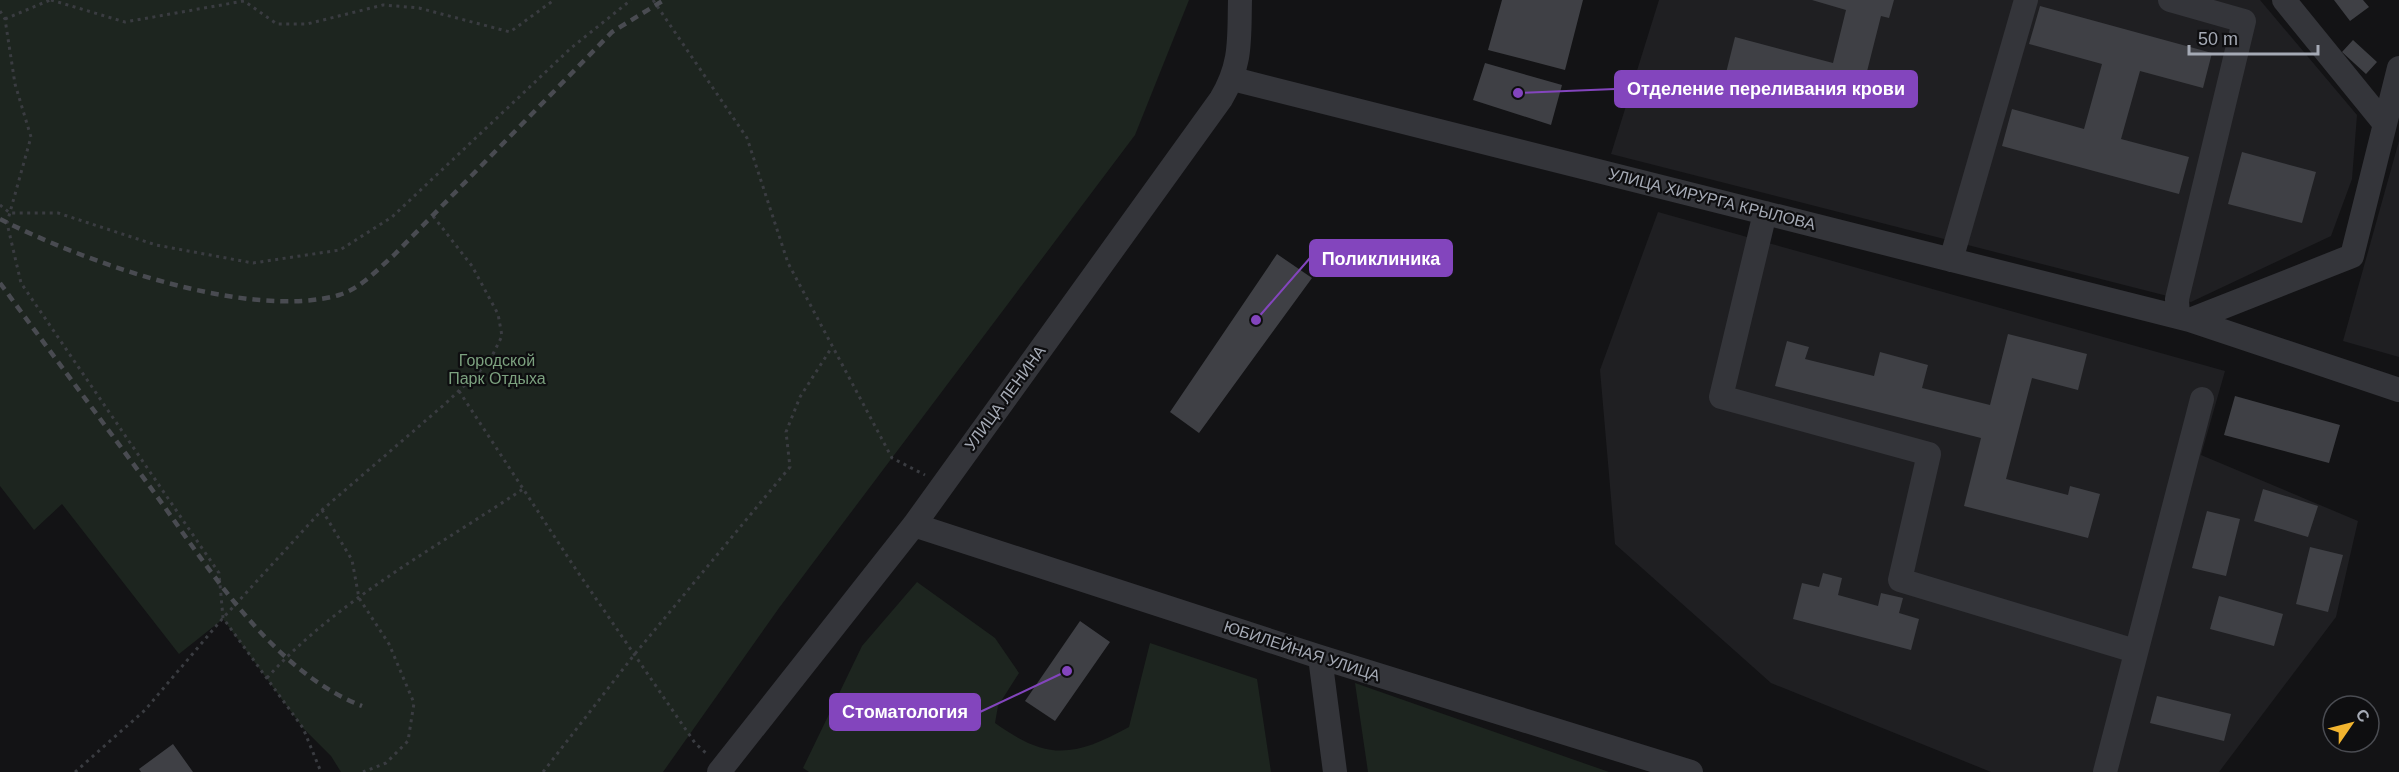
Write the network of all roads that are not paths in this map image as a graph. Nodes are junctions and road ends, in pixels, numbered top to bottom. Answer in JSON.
{"nodes":[{"id":1,"x":1240,"y":0,"type":"edge"},
{"id":2,"x":2026,"y":0,"type":"edge"},
{"id":3,"x":2170,"y":0,"type":"edge"},
{"id":4,"x":2284,"y":0,"type":"edge"},
{"id":5,"x":2399,"y":68,"type":"edge"},
{"id":6,"x":1233,"y":79,"type":"junction"},
{"id":7,"x":2384,"y":123,"type":"junction"},
{"id":8,"x":1765,"y":213,"type":"junction"},
{"id":9,"x":1951,"y":260,"type":"junction"},
{"id":10,"x":2184,"y":319,"type":"junction"},
{"id":11,"x":2399,"y":390,"type":"edge"},
{"id":12,"x":2202,"y":399,"type":"dead end"},
{"id":13,"x":914,"y":525,"type":"junction"},
{"id":14,"x":2135,"y":651,"type":"junction"},
{"id":15,"x":1320,"y":657,"type":"junction"},
{"id":16,"x":720,"y":769,"type":"edge"},
{"id":17,"x":1335,"y":772,"type":"edge"},
{"id":18,"x":1691,"y":772,"type":"edge"},
{"id":19,"x":2105,"y":772,"type":"edge"}],
"edges":[{"from":1,"to":6,"type":"street","name":"УЛИЦА ЛЕНИНА"},
{"from":2,"to":9,"type":"street"},
{"from":3,"to":10,"type":"street"},
{"from":4,"to":7,"type":"street"},
{"from":5,"to":7,"type":"street"},
{"from":6,"to":8,"type":"street","name":"УЛИЦА ХИРУРГА КРЫЛОВА"},
{"from":6,"to":13,"type":"street","name":"УЛИЦА ЛЕНИНА"},
{"from":7,"to":10,"type":"street"},
{"from":8,"to":9,"type":"street","name":"УЛИЦА ХИРУРГА КРЫЛОВА"},
{"from":8,"to":14,"type":"street"},
{"from":9,"to":10,"type":"street","name":"УЛИЦА ХИРУРГА КРЫЛОВА"},
{"from":10,"to":11,"type":"street","name":"УЛИЦА ХИРУРГА КРЫЛОВА"},
{"from":12,"to":14,"type":"street"},
{"from":13,"to":15,"type":"street","name":"ЮБИЛЕЙНАЯ УЛИЦА"},
{"from":13,"to":16,"type":"street","name":"УЛИЦА ЛЕНИНА"},
{"from":14,"to":19,"type":"street"},
{"from":15,"to":17,"type":"street"},
{"from":15,"to":18,"type":"street","name":"ЮБИЛЕЙНАЯ УЛИЦА"}]}
